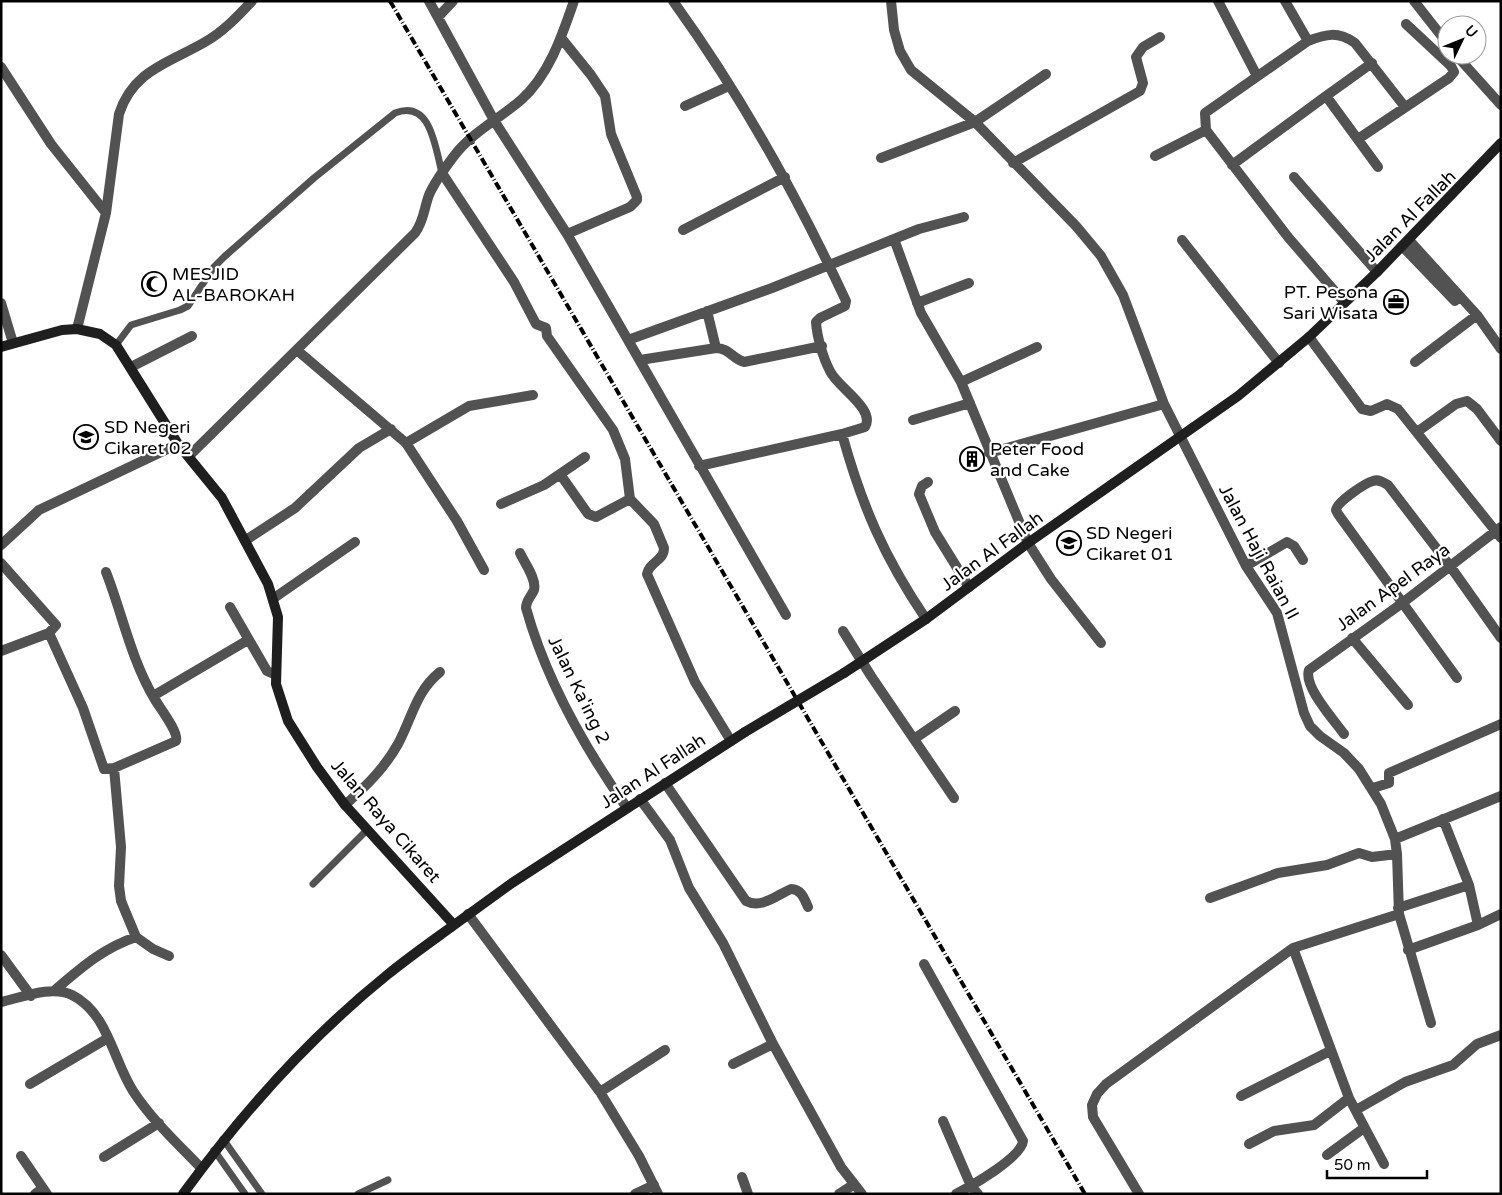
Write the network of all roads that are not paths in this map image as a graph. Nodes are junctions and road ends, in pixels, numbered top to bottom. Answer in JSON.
{"nodes":[{"id":1,"x":252,"y":1,"type":"edge"},
{"id":2,"x":429,"y":1,"type":"edge"},
{"id":3,"x":453,"y":1,"type":"edge"},
{"id":4,"x":574,"y":1,"type":"edge"},
{"id":5,"x":672,"y":1,"type":"edge"},
{"id":6,"x":891,"y":1,"type":"edge"},
{"id":7,"x":1218,"y":1,"type":"edge"},
{"id":8,"x":1285,"y":1,"type":"edge"},
{"id":9,"x":1414,"y":1,"type":"edge"},
{"id":10,"x":438,"y":16,"type":"junction"},
{"id":11,"x":1406,"y":24,"type":"dead end"},
{"id":12,"x":1437,"y":31,"type":"edge"},
{"id":13,"x":1160,"y":36,"type":"dead end"},
{"id":14,"x":562,"y":39,"type":"junction"},
{"id":15,"x":1308,"y":41,"type":"junction"},
{"id":16,"x":1372,"y":63,"type":"junction"},
{"id":17,"x":1465,"y":65,"type":"edge"},
{"id":18,"x":1,"y":67,"type":"edge"},
{"id":19,"x":1046,"y":74,"type":"dead end"},
{"id":20,"x":1257,"y":76,"type":"junction"},
{"id":21,"x":730,"y":86,"type":"junction"},
{"id":22,"x":1326,"y":96,"type":"junction"},
{"id":23,"x":1501,"y":105,"type":"edge"},
{"id":24,"x":686,"y":106,"type":"dead end"},
{"id":25,"x":1405,"y":107,"type":"junction"},
{"id":26,"x":495,"y":122,"type":"junction"},
{"id":27,"x":975,"y":122,"type":"junction"},
{"id":28,"x":1206,"y":130,"type":"junction"},
{"id":29,"x":1358,"y":140,"type":"junction"},
{"id":30,"x":1501,"y":143,"type":"edge"},
{"id":31,"x":1155,"y":156,"type":"dead end"},
{"id":32,"x":881,"y":158,"type":"dead end"},
{"id":33,"x":1013,"y":163,"type":"junction"},
{"id":34,"x":1232,"y":166,"type":"junction"},
{"id":35,"x":1378,"y":167,"type":"dead end"},
{"id":36,"x":442,"y":173,"type":"junction"},
{"id":37,"x":785,"y":177,"type":"junction"},
{"id":38,"x":1294,"y":177,"type":"dead end"},
{"id":39,"x":106,"y":213,"type":"junction"},
{"id":40,"x":964,"y":216,"type":"dead end"},
{"id":41,"x":683,"y":230,"type":"dead end"},
{"id":42,"x":567,"y":234,"type":"junction"},
{"id":43,"x":894,"y":239,"type":"junction"},
{"id":44,"x":1182,"y":240,"type":"dead end"},
{"id":45,"x":1406,"y":244,"type":"junction"},
{"id":46,"x":828,"y":264,"type":"junction"},
{"id":47,"x":1377,"y":272,"type":"junction"},
{"id":48,"x":970,"y":283,"type":"dead end"},
{"id":49,"x":1344,"y":302,"type":"junction"},
{"id":50,"x":1,"y":303,"type":"edge"},
{"id":51,"x":917,"y":303,"type":"junction"},
{"id":52,"x":707,"y":311,"type":"junction"},
{"id":53,"x":1477,"y":320,"type":"junction"},
{"id":54,"x":77,"y":329,"type":"junction"},
{"id":55,"x":192,"y":336,"type":"dead end"},
{"id":56,"x":1309,"y":337,"type":"junction"},
{"id":57,"x":628,"y":340,"type":"junction"},
{"id":58,"x":13,"y":343,"type":"junction"},
{"id":59,"x":116,"y":345,"type":"junction"},
{"id":60,"x":822,"y":346,"type":"junction"},
{"id":61,"x":1,"y":347,"type":"edge"},
{"id":62,"x":1037,"y":347,"type":"dead end"},
{"id":63,"x":716,"y":348,"type":"junction"},
{"id":64,"x":1501,"y":349,"type":"edge"},
{"id":65,"x":298,"y":351,"type":"junction"},
{"id":66,"x":640,"y":360,"type":"junction"},
{"id":67,"x":1415,"y":362,"type":"dead end"},
{"id":68,"x":1279,"y":363,"type":"junction"},
{"id":69,"x":131,"y":367,"type":"junction"},
{"id":70,"x":961,"y":382,"type":"junction"},
{"id":71,"x":533,"y":395,"type":"dead end"},
{"id":72,"x":970,"y":403,"type":"junction"},
{"id":73,"x":1164,"y":404,"type":"junction"},
{"id":74,"x":913,"y":420,"type":"dead end"},
{"id":75,"x":391,"y":429,"type":"junction"},
{"id":76,"x":1417,"y":432,"type":"junction"},
{"id":77,"x":842,"y":434,"type":"junction"},
{"id":78,"x":1180,"y":438,"type":"junction"},
{"id":79,"x":1501,"y":441,"type":"edge"},
{"id":80,"x":406,"y":443,"type":"junction"},
{"id":81,"x":178,"y":444,"type":"junction"},
{"id":82,"x":989,"y":453,"type":"junction"},
{"id":83,"x":189,"y":456,"type":"junction"},
{"id":84,"x":585,"y":457,"type":"dead end"},
{"id":85,"x":699,"y":466,"type":"junction"},
{"id":86,"x":560,"y":474,"type":"junction"},
{"id":87,"x":928,"y":482,"type":"dead end"},
{"id":88,"x":630,"y":499,"type":"junction"},
{"id":89,"x":501,"y":504,"type":"dead end"},
{"id":90,"x":1499,"y":532,"type":"edge"},
{"id":91,"x":246,"y":540,"type":"junction"},
{"id":92,"x":355,"y":542,"type":"dead end"},
{"id":93,"x":1028,"y":543,"type":"junction"},
{"id":94,"x":1,"y":545,"type":"edge"},
{"id":95,"x":520,"y":553,"type":"dead end"},
{"id":96,"x":1303,"y":560,"type":"dead end"},
{"id":97,"x":1,"y":563,"type":"edge"},
{"id":98,"x":1246,"y":566,"type":"junction"},
{"id":99,"x":1450,"y":566,"type":"junction"},
{"id":100,"x":484,"y":570,"type":"dead end"},
{"id":101,"x":106,"y":572,"type":"dead end"},
{"id":102,"x":969,"y":587,"type":"junction"},
{"id":103,"x":274,"y":598,"type":"junction"},
{"id":104,"x":1401,"y":604,"type":"junction"},
{"id":105,"x":230,"y":607,"type":"dead end"},
{"id":106,"x":786,"y":615,"type":"dead end"},
{"id":107,"x":926,"y":619,"type":"junction"},
{"id":108,"x":843,"y":631,"type":"dead end"},
{"id":109,"x":49,"y":633,"type":"junction"},
{"id":110,"x":1352,"y":638,"type":"junction"},
{"id":111,"x":1501,"y":638,"type":"edge"},
{"id":112,"x":248,"y":640,"type":"junction"},
{"id":113,"x":1101,"y":643,"type":"dead end"},
{"id":114,"x":2,"y":651,"type":"edge"},
{"id":115,"x":862,"y":661,"type":"junction"},
{"id":116,"x":440,"y":672,"type":"dead end"},
{"id":117,"x":276,"y":675,"type":"junction"},
{"id":118,"x":1457,"y":678,"type":"dead end"},
{"id":119,"x":153,"y":696,"type":"junction"},
{"id":120,"x":1408,"y":705,"type":"dead end"},
{"id":121,"x":955,"y":711,"type":"dead end"},
{"id":122,"x":1501,"y":724,"type":"edge"},
{"id":123,"x":1344,"y":734,"type":"dead end"},
{"id":124,"x":914,"y":739,"type":"junction"},
{"id":125,"x":731,"y":741,"type":"junction"},
{"id":126,"x":114,"y":768,"type":"junction"},
{"id":127,"x":665,"y":782,"type":"junction"},
{"id":128,"x":1374,"y":788,"type":"junction"},
{"id":129,"x":1501,"y":796,"type":"edge"},
{"id":130,"x":954,"y":798,"type":"dead end"},
{"id":131,"x":640,"y":800,"type":"junction"},
{"id":132,"x":345,"y":805,"type":"junction"},
{"id":133,"x":627,"y":808,"type":"junction"},
{"id":134,"x":1443,"y":818,"type":"junction"},
{"id":135,"x":367,"y":830,"type":"junction"},
{"id":136,"x":1395,"y":839,"type":"junction"},
{"id":137,"x":1397,"y":854,"type":"junction"},
{"id":138,"x":313,"y":884,"type":"dead end"},
{"id":139,"x":1469,"y":885,"type":"junction"},
{"id":140,"x":1210,"y":898,"type":"dead end"},
{"id":141,"x":808,"y":907,"type":"dead end"},
{"id":142,"x":1399,"y":911,"type":"junction"},
{"id":143,"x":468,"y":914,"type":"junction"},
{"id":144,"x":1501,"y":914,"type":"edge"},
{"id":145,"x":1478,"y":924,"type":"junction"},
{"id":146,"x":454,"y":925,"type":"junction"},
{"id":147,"x":136,"y":937,"type":"junction"},
{"id":148,"x":1293,"y":948,"type":"junction"},
{"id":149,"x":1408,"y":950,"type":"junction"},
{"id":150,"x":1,"y":955,"type":"edge"},
{"id":151,"x":170,"y":956,"type":"dead end"},
{"id":152,"x":924,"y":964,"type":"dead end"},
{"id":153,"x":55,"y":990,"type":"junction"},
{"id":154,"x":31,"y":996,"type":"junction"},
{"id":155,"x":1,"y":1002,"type":"edge"},
{"id":156,"x":1431,"y":1023,"type":"dead end"},
{"id":157,"x":1501,"y":1035,"type":"edge"},
{"id":158,"x":108,"y":1038,"type":"junction"},
{"id":159,"x":773,"y":1044,"type":"junction"},
{"id":160,"x":665,"y":1050,"type":"dead end"},
{"id":161,"x":1330,"y":1051,"type":"junction"},
{"id":162,"x":734,"y":1064,"type":"dead end"},
{"id":163,"x":30,"y":1084,"type":"dead end"},
{"id":164,"x":600,"y":1092,"type":"junction"},
{"id":165,"x":1241,"y":1096,"type":"dead end"},
{"id":166,"x":1350,"y":1098,"type":"junction"},
{"id":167,"x":1356,"y":1110,"type":"junction"},
{"id":168,"x":943,"y":1120,"type":"dead end"},
{"id":169,"x":159,"y":1124,"type":"junction"},
{"id":170,"x":1364,"y":1128,"type":"junction"},
{"id":171,"x":223,"y":1139,"type":"junction"},
{"id":172,"x":1249,"y":1144,"type":"dead end"},
{"id":173,"x":214,"y":1150,"type":"junction"},
{"id":174,"x":1327,"y":1155,"type":"dead end"},
{"id":175,"x":20,"y":1156,"type":"dead end"},
{"id":176,"x":104,"y":1157,"type":"dead end"},
{"id":177,"x":1384,"y":1164,"type":"dead end"},
{"id":178,"x":201,"y":1168,"type":"junction"},
{"id":179,"x":742,"y":1177,"type":"dead end"},
{"id":180,"x":388,"y":1180,"type":"dead end"},
{"id":181,"x":853,"y":1185,"type":"junction"},
{"id":182,"x":656,"y":1189,"type":"edge"},
{"id":183,"x":974,"y":1190,"type":"edge"},
{"id":184,"x":42,"y":1192,"type":"edge"},
{"id":185,"x":360,"y":1193,"type":"edge"},
{"id":186,"x":183,"y":1194,"type":"edge"},
{"id":187,"x":245,"y":1194,"type":"edge"},
{"id":188,"x":262,"y":1194,"type":"edge"},
{"id":189,"x":635,"y":1194,"type":"edge"},
{"id":190,"x":748,"y":1194,"type":"edge"},
{"id":191,"x":839,"y":1194,"type":"edge"},
{"id":192,"x":862,"y":1194,"type":"edge"},
{"id":193,"x":956,"y":1194,"type":"edge"},
{"id":194,"x":1139,"y":1194,"type":"edge"}],
"edges":[{"from":1,"to":39,"type":"street"},
{"from":2,"to":10,"type":"street"},
{"from":3,"to":10,"type":"street"},
{"from":4,"to":14,"type":"street"},
{"from":5,"to":21,"type":"street"},
{"from":6,"to":27,"type":"street","name":"Jalan Haji Raian II"},
{"from":7,"to":20,"type":"street"},
{"from":8,"to":15,"type":"street"},
{"from":9,"to":12,"type":"street"},
{"from":10,"to":26,"type":"street"},
{"from":11,"to":25,"type":"street"},
{"from":13,"to":33,"type":"street"},
{"from":14,"to":26,"type":"street"},
{"from":14,"to":42,"type":"street"},
{"from":15,"to":16,"type":"street"},
{"from":15,"to":20,"type":"street"},
{"from":16,"to":22,"type":"street"},
{"from":16,"to":25,"type":"street"},
{"from":17,"to":23,"type":"street"},
{"from":18,"to":39,"type":"street"},
{"from":19,"to":27,"type":"street"},
{"from":20,"to":28,"type":"street"},
{"from":21,"to":24,"type":"street"},
{"from":21,"to":37,"type":"street"},
{"from":22,"to":29,"type":"street"},
{"from":22,"to":34,"type":"street"},
{"from":25,"to":29,"type":"street"},
{"from":26,"to":36,"type":"street"},
{"from":26,"to":42,"type":"street"},
{"from":27,"to":32,"type":"street"},
{"from":27,"to":33,"type":"street","name":"Jalan Haji Raian II"},
{"from":28,"to":31,"type":"street"},
{"from":28,"to":34,"type":"street"},
{"from":29,"to":35,"type":"street"},
{"from":30,"to":45,"type":"street","name":"Jalan Al Fallah"},
{"from":33,"to":73,"type":"street","name":"Jalan Haji Raian II"},
{"from":34,"to":49,"type":"street"},
{"from":36,"to":59,"type":"lane"},
{"from":36,"to":65,"type":"street"},
{"from":36,"to":88,"type":"street"},
{"from":37,"to":41,"type":"street"},
{"from":37,"to":46,"type":"street"},
{"from":38,"to":47,"type":"street"},
{"from":39,"to":54,"type":"street"},
{"from":40,"to":43,"type":"street"},
{"from":42,"to":57,"type":"street"},
{"from":43,"to":46,"type":"street"},
{"from":43,"to":51,"type":"street"},
{"from":44,"to":68,"type":"street"},
{"from":45,"to":47,"type":"street","name":"Jalan Al Fallah"},
{"from":45,"to":53,"type":"street"},
{"from":46,"to":52,"type":"street"},
{"from":46,"to":60,"type":"street"},
{"from":47,"to":49,"type":"street","name":"Jalan Al Fallah"},
{"from":48,"to":51,"type":"street"},
{"from":49,"to":56,"type":"street","name":"Jalan Al Fallah"},
{"from":50,"to":58,"type":"street"},
{"from":51,"to":70,"type":"street"},
{"from":52,"to":57,"type":"street"},
{"from":52,"to":63,"type":"street"},
{"from":53,"to":64,"type":"street"},
{"from":53,"to":67,"type":"street"},
{"from":54,"to":58,"type":"street","name":"Jalan Raya Cikaret"},
{"from":54,"to":59,"type":"street","name":"Jalan Raya Cikaret"},
{"from":55,"to":69,"type":"street"},
{"from":56,"to":68,"type":"street","name":"Jalan Al Fallah"},
{"from":56,"to":76,"type":"street"},
{"from":57,"to":66,"type":"street"},
{"from":58,"to":61,"type":"street","name":"Jalan Raya Cikaret"},
{"from":59,"to":69,"type":"street","name":"Jalan Raya Cikaret"},
{"from":60,"to":63,"type":"street"},
{"from":60,"to":77,"type":"street"},
{"from":62,"to":70,"type":"street"},
{"from":63,"to":66,"type":"street"},
{"from":65,"to":75,"type":"street"},
{"from":65,"to":83,"type":"street"},
{"from":66,"to":85,"type":"street"},
{"from":68,"to":78,"type":"street","name":"Jalan Al Fallah"},
{"from":69,"to":81,"type":"street","name":"Jalan Raya Cikaret"},
{"from":70,"to":72,"type":"street"},
{"from":71,"to":80,"type":"street"},
{"from":72,"to":74,"type":"street"},
{"from":72,"to":82,"type":"street"},
{"from":73,"to":78,"type":"street","name":"Jalan Haji Raian II"},
{"from":73,"to":82,"type":"street"},
{"from":75,"to":80,"type":"street"},
{"from":75,"to":91,"type":"street"},
{"from":76,"to":79,"type":"street"},
{"from":76,"to":90,"type":"street"},
{"from":77,"to":85,"type":"street"},
{"from":77,"to":107,"type":"street"},
{"from":78,"to":93,"type":"street","name":"Jalan Al Fallah"},
{"from":78,"to":98,"type":"street","name":"Jalan Haji Raian II"},
{"from":80,"to":100,"type":"street"},
{"from":81,"to":83,"type":"street","name":"Jalan Raya Cikaret"},
{"from":81,"to":94,"type":"street"},
{"from":82,"to":93,"type":"street"},
{"from":83,"to":91,"type":"street","name":"Jalan Raya Cikaret"},
{"from":84,"to":86,"type":"street"},
{"from":85,"to":106,"type":"street"},
{"from":86,"to":88,"type":"street"},
{"from":86,"to":89,"type":"street"},
{"from":87,"to":102,"type":"street"},
{"from":88,"to":125,"type":"street"},
{"from":90,"to":99,"type":"street","name":"Jalan Apel Raya"},
{"from":91,"to":103,"type":"street","name":"Jalan Raya Cikaret"},
{"from":92,"to":103,"type":"street"},
{"from":93,"to":102,"type":"street","name":"Jalan Al Fallah"},
{"from":93,"to":113,"type":"street"},
{"from":95,"to":133,"type":"street","name":"Jalan Ka'ing 2"},
{"from":96,"to":98,"type":"street"},
{"from":97,"to":109,"type":"street"},
{"from":98,"to":128,"type":"street","name":"Jalan Haji Raian II"},
{"from":99,"to":104,"type":"street","name":"Jalan Apel Raya"},
{"from":99,"to":104,"type":"street"},
{"from":99,"to":111,"type":"street"},
{"from":101,"to":119,"type":"street"},
{"from":102,"to":107,"type":"street","name":"Jalan Al Fallah"},
{"from":103,"to":117,"type":"street","name":"Jalan Raya Cikaret"},
{"from":104,"to":110,"type":"street","name":"Jalan Apel Raya"},
{"from":104,"to":118,"type":"street"},
{"from":105,"to":112,"type":"street"},
{"from":107,"to":115,"type":"street","name":"Jalan Al Fallah"},
{"from":108,"to":115,"type":"street"},
{"from":109,"to":114,"type":"street"},
{"from":109,"to":126,"type":"street"},
{"from":110,"to":120,"type":"street"},
{"from":110,"to":123,"type":"street","name":"Jalan Apel Raya"},
{"from":112,"to":117,"type":"street"},
{"from":112,"to":119,"type":"street"},
{"from":115,"to":124,"type":"street"},
{"from":115,"to":125,"type":"street","name":"Jalan Al Fallah","bridge":true},
{"from":116,"to":132,"type":"street"},
{"from":117,"to":132,"type":"street","name":"Jalan Raya Cikaret"},
{"from":119,"to":126,"type":"street"},
{"from":121,"to":124,"type":"street"},
{"from":122,"to":128,"type":"street"},
{"from":124,"to":130,"type":"street"},
{"from":125,"to":127,"type":"street","name":"Jalan Al Fallah"},
{"from":126,"to":147,"type":"street"},
{"from":127,"to":131,"type":"street","name":"Jalan Al Fallah"},
{"from":127,"to":141,"type":"street"},
{"from":128,"to":136,"type":"street","name":"Jalan Haji Raian II"},
{"from":129,"to":134,"type":"street"},
{"from":131,"to":133,"type":"street","name":"Jalan Al Fallah"},
{"from":131,"to":159,"type":"street"},
{"from":132,"to":135,"type":"street","name":"Jalan Raya Cikaret"},
{"from":133,"to":143,"type":"street","name":"Jalan Al Fallah"},
{"from":134,"to":136,"type":"street"},
{"from":134,"to":139,"type":"street"},
{"from":135,"to":138,"type":"lane"},
{"from":135,"to":146,"type":"street","name":"Jalan Raya Cikaret"},
{"from":136,"to":137,"type":"street","name":"Jalan Haji Raian II"},
{"from":137,"to":140,"type":"street"},
{"from":137,"to":142,"type":"street","name":"Jalan Haji Raian II"},
{"from":139,"to":142,"type":"street"},
{"from":139,"to":145,"type":"street"},
{"from":142,"to":148,"type":"street"},
{"from":142,"to":149,"type":"street","name":"Jalan Haji Raian II"},
{"from":143,"to":146,"type":"street","name":"Jalan Al Fallah"},
{"from":143,"to":164,"type":"street"},
{"from":144,"to":145,"type":"street"},
{"from":145,"to":149,"type":"street"},
{"from":146,"to":171,"type":"street"},
{"from":147,"to":151,"type":"street"},
{"from":147,"to":153,"type":"street"},
{"from":148,"to":161,"type":"street"},
{"from":148,"to":194,"type":"street"},
{"from":149,"to":156,"type":"street","name":"Jalan Haji Raian II"},
{"from":150,"to":154,"type":"street"},
{"from":152,"to":183,"type":"street"},
{"from":153,"to":154,"type":"street"},
{"from":153,"to":158,"type":"street"},
{"from":154,"to":155,"type":"street"},
{"from":157,"to":167,"type":"street"},
{"from":158,"to":163,"type":"street"},
{"from":158,"to":169,"type":"street"},
{"from":159,"to":162,"type":"street"},
{"from":159,"to":181,"type":"street"},
{"from":160,"to":164,"type":"street"},
{"from":161,"to":165,"type":"street"},
{"from":161,"to":166,"type":"street"},
{"from":164,"to":182,"type":"street"},
{"from":166,"to":167,"type":"street"},
{"from":166,"to":172,"type":"street"},
{"from":167,"to":170,"type":"street"},
{"from":168,"to":183,"type":"street"},
{"from":169,"to":176,"type":"street"},
{"from":169,"to":178,"type":"street"},
{"from":170,"to":174,"type":"street"},
{"from":170,"to":177,"type":"street"},
{"from":171,"to":173,"type":"street"},
{"from":171,"to":188,"type":"lane"},
{"from":173,"to":178,"type":"street"},
{"from":173,"to":187,"type":"lane"},
{"from":175,"to":184,"type":"street"},
{"from":178,"to":186,"type":"street"},
{"from":179,"to":190,"type":"street"},
{"from":180,"to":185,"type":"lane"},
{"from":181,"to":191,"type":"street"},
{"from":181,"to":192,"type":"street"},
{"from":182,"to":189,"type":"street"},
{"from":183,"to":193,"type":"street"}]}
